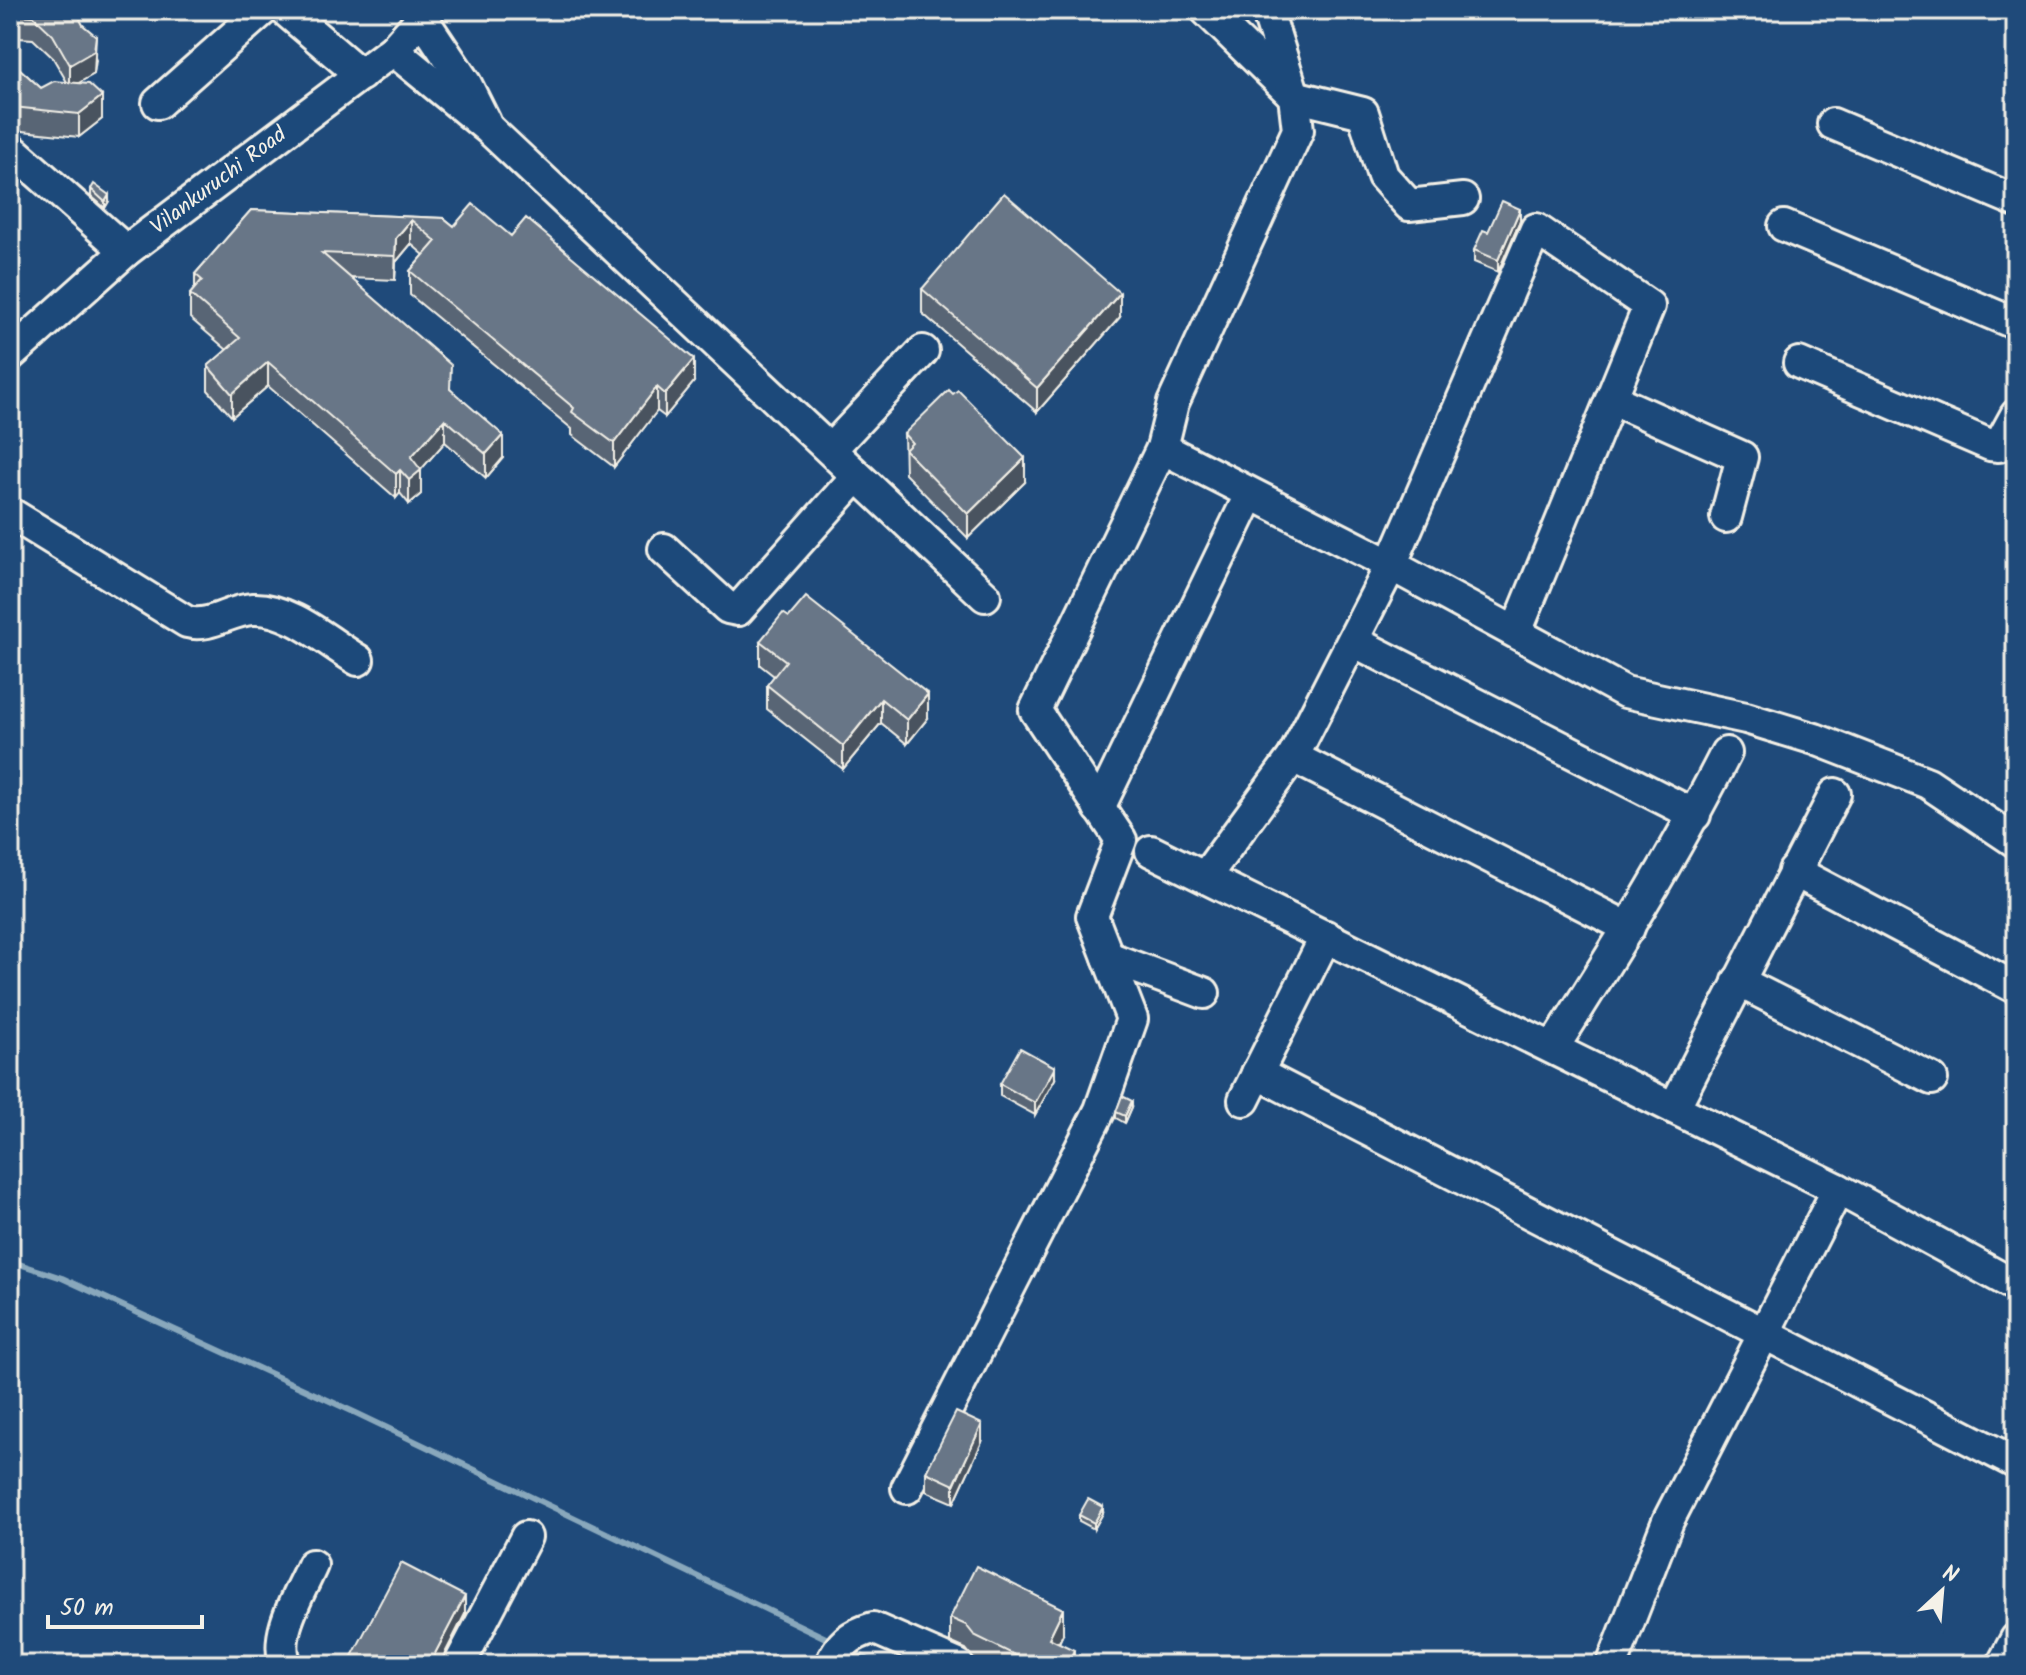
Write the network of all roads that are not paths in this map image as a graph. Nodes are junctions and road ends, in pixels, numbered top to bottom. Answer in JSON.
{"nodes":[{"id":1,"x":263,"y":10,"type":"edge"},
{"id":2,"x":285,"y":10,"type":"edge"},
{"id":3,"x":1206,"y":10,"type":"edge"},
{"id":4,"x":1267,"y":10,"type":"edge"},
{"id":5,"x":425,"y":14,"type":"edge"},
{"id":6,"x":393,"y":50,"type":"junction"},
{"id":7,"x":361,"y":75,"type":"junction"},
{"id":8,"x":1294,"y":96,"type":"junction"},
{"id":9,"x":158,"y":103,"type":"dead end"},
{"id":10,"x":1833,"y":124,"type":"dead end"},
{"id":11,"x":489,"y":129,"type":"junction"},
{"id":12,"x":10,"y":148,"type":"edge"},
{"id":13,"x":1463,"y":199,"type":"dead end"},
{"id":14,"x":2015,"y":199,"type":"edge"},
{"id":15,"x":1784,"y":226,"type":"dead end"},
{"id":16,"x":126,"y":251,"type":"junction"},
{"id":17,"x":2016,"y":324,"type":"edge"},
{"id":18,"x":923,"y":351,"type":"dead end"},
{"id":19,"x":10,"y":355,"type":"edge"},
{"id":20,"x":1799,"y":363,"type":"dead end"},
{"id":21,"x":1612,"y":399,"type":"junction"},
{"id":22,"x":2016,"y":415,"type":"edge"},
{"id":23,"x":1162,"y":448,"type":"junction"},
{"id":24,"x":831,"y":449,"type":"junction"},
{"id":25,"x":857,"y":476,"type":"junction"},
{"id":26,"x":1250,"y":495,"type":"junction"},
{"id":27,"x":10,"y":513,"type":"edge"},
{"id":28,"x":1726,"y":517,"type":"dead end"},
{"id":29,"x":664,"y":549,"type":"dead end"},
{"id":30,"x":1391,"y":565,"type":"junction"},
{"id":31,"x":985,"y":596,"type":"dead end"},
{"id":32,"x":1516,"y":632,"type":"junction"},
{"id":33,"x":1355,"y":642,"type":"junction"},
{"id":34,"x":358,"y":660,"type":"dead end"},
{"id":35,"x":1726,"y":753,"type":"dead end"},
{"id":36,"x":1293,"y":757,"type":"junction"},
{"id":37,"x":1835,"y":794,"type":"dead end"},
{"id":38,"x":1099,"y":808,"type":"junction"},
{"id":39,"x":1695,"y":815,"type":"junction"},
{"id":40,"x":2016,"y":842,"type":"edge"},
{"id":41,"x":1151,"y":851,"type":"dead end"},
{"id":42,"x":1794,"y":871,"type":"junction"},
{"id":43,"x":1205,"y":877,"type":"junction"},
{"id":44,"x":1629,"y":928,"type":"junction"},
{"id":45,"x":1326,"y":936,"type":"junction"},
{"id":46,"x":1108,"y":957,"type":"junction"},
{"id":47,"x":1738,"y":981,"type":"junction"},
{"id":48,"x":2016,"y":988,"type":"edge"},
{"id":49,"x":1204,"y":993,"type":"dead end"},
{"id":50,"x":1553,"y":1048,"type":"junction"},
{"id":51,"x":1257,"y":1073,"type":"junction"},
{"id":52,"x":1932,"y":1079,"type":"dead end"},
{"id":53,"x":1244,"y":1100,"type":"dead end"},
{"id":54,"x":1674,"y":1108,"type":"junction"},
{"id":55,"x":1838,"y":1189,"type":"junction"},
{"id":56,"x":2016,"y":1286,"type":"edge"},
{"id":57,"x":1764,"y":1334,"type":"junction"},
{"id":58,"x":2016,"y":1463,"type":"edge"},
{"id":59,"x":907,"y":1488,"type":"dead end"},
{"id":60,"x":526,"y":1537,"type":"dead end"},
{"id":61,"x":312,"y":1565,"type":"dead end"},
{"id":62,"x":2016,"y":1639,"type":"edge"},
{"id":63,"x":838,"y":1651,"type":"edge"},
{"id":64,"x":287,"y":1665,"type":"edge"},
{"id":65,"x":459,"y":1665,"type":"edge"},
{"id":66,"x":958,"y":1665,"type":"edge"},
{"id":67,"x":1612,"y":1665,"type":"edge"},
{"id":68,"x":2002,"y":1665,"type":"edge"}],
"edges":[{"from":1,"to":9,"type":"street"},
{"from":2,"to":7,"type":"street"},
{"from":3,"to":8,"type":"street"},
{"from":4,"to":8,"type":"street"},
{"from":5,"to":6,"type":"street","name":"Vilankuruchi Road"},
{"from":5,"to":11,"type":"street"},
{"from":6,"to":7,"type":"street","name":"Vilankuruchi Road"},
{"from":6,"to":11,"type":"street"},
{"from":7,"to":16,"type":"street","name":"Vilankuruchi Road"},
{"from":8,"to":13,"type":"street"},
{"from":8,"to":23,"type":"street"},
{"from":10,"to":14,"type":"street"},
{"from":11,"to":24,"type":"street"},
{"from":12,"to":16,"type":"street"},
{"from":15,"to":17,"type":"street"},
{"from":16,"to":19,"type":"street","name":"Vilankuruchi Road"},
{"from":18,"to":24,"type":"street"},
{"from":20,"to":22,"type":"street"},
{"from":21,"to":28,"type":"street"},
{"from":21,"to":30,"type":"street"},
{"from":21,"to":32,"type":"street"},
{"from":23,"to":26,"type":"street"},
{"from":23,"to":38,"type":"street"},
{"from":24,"to":25,"type":"street"},
{"from":25,"to":29,"type":"street"},
{"from":25,"to":31,"type":"street"},
{"from":26,"to":30,"type":"street"},
{"from":26,"to":38,"type":"street"},
{"from":27,"to":34,"type":"street"},
{"from":30,"to":32,"type":"street"},
{"from":30,"to":33,"type":"street"},
{"from":32,"to":40,"type":"street"},
{"from":33,"to":36,"type":"street"},
{"from":33,"to":39,"type":"street"},
{"from":35,"to":39,"type":"street"},
{"from":36,"to":43,"type":"street"},
{"from":36,"to":44,"type":"street"},
{"from":37,"to":42,"type":"street"},
{"from":38,"to":46,"type":"street"},
{"from":39,"to":44,"type":"street"},
{"from":41,"to":43,"type":"street"},
{"from":42,"to":47,"type":"street"},
{"from":42,"to":48,"type":"street"},
{"from":43,"to":45,"type":"street"},
{"from":44,"to":50,"type":"street"},
{"from":45,"to":50,"type":"street"},
{"from":45,"to":51,"type":"street"},
{"from":46,"to":49,"type":"street"},
{"from":46,"to":59,"type":"street"},
{"from":47,"to":52,"type":"street"},
{"from":47,"to":54,"type":"street"},
{"from":50,"to":54,"type":"street"},
{"from":51,"to":53,"type":"street"},
{"from":51,"to":57,"type":"street"},
{"from":54,"to":55,"type":"street"},
{"from":55,"to":56,"type":"street"},
{"from":55,"to":57,"type":"street"},
{"from":57,"to":58,"type":"street"},
{"from":57,"to":67,"type":"street"},
{"from":60,"to":65,"type":"street"},
{"from":61,"to":64,"type":"street"},
{"from":62,"to":68,"type":"street"},
{"from":63,"to":66,"type":"street"}]}
